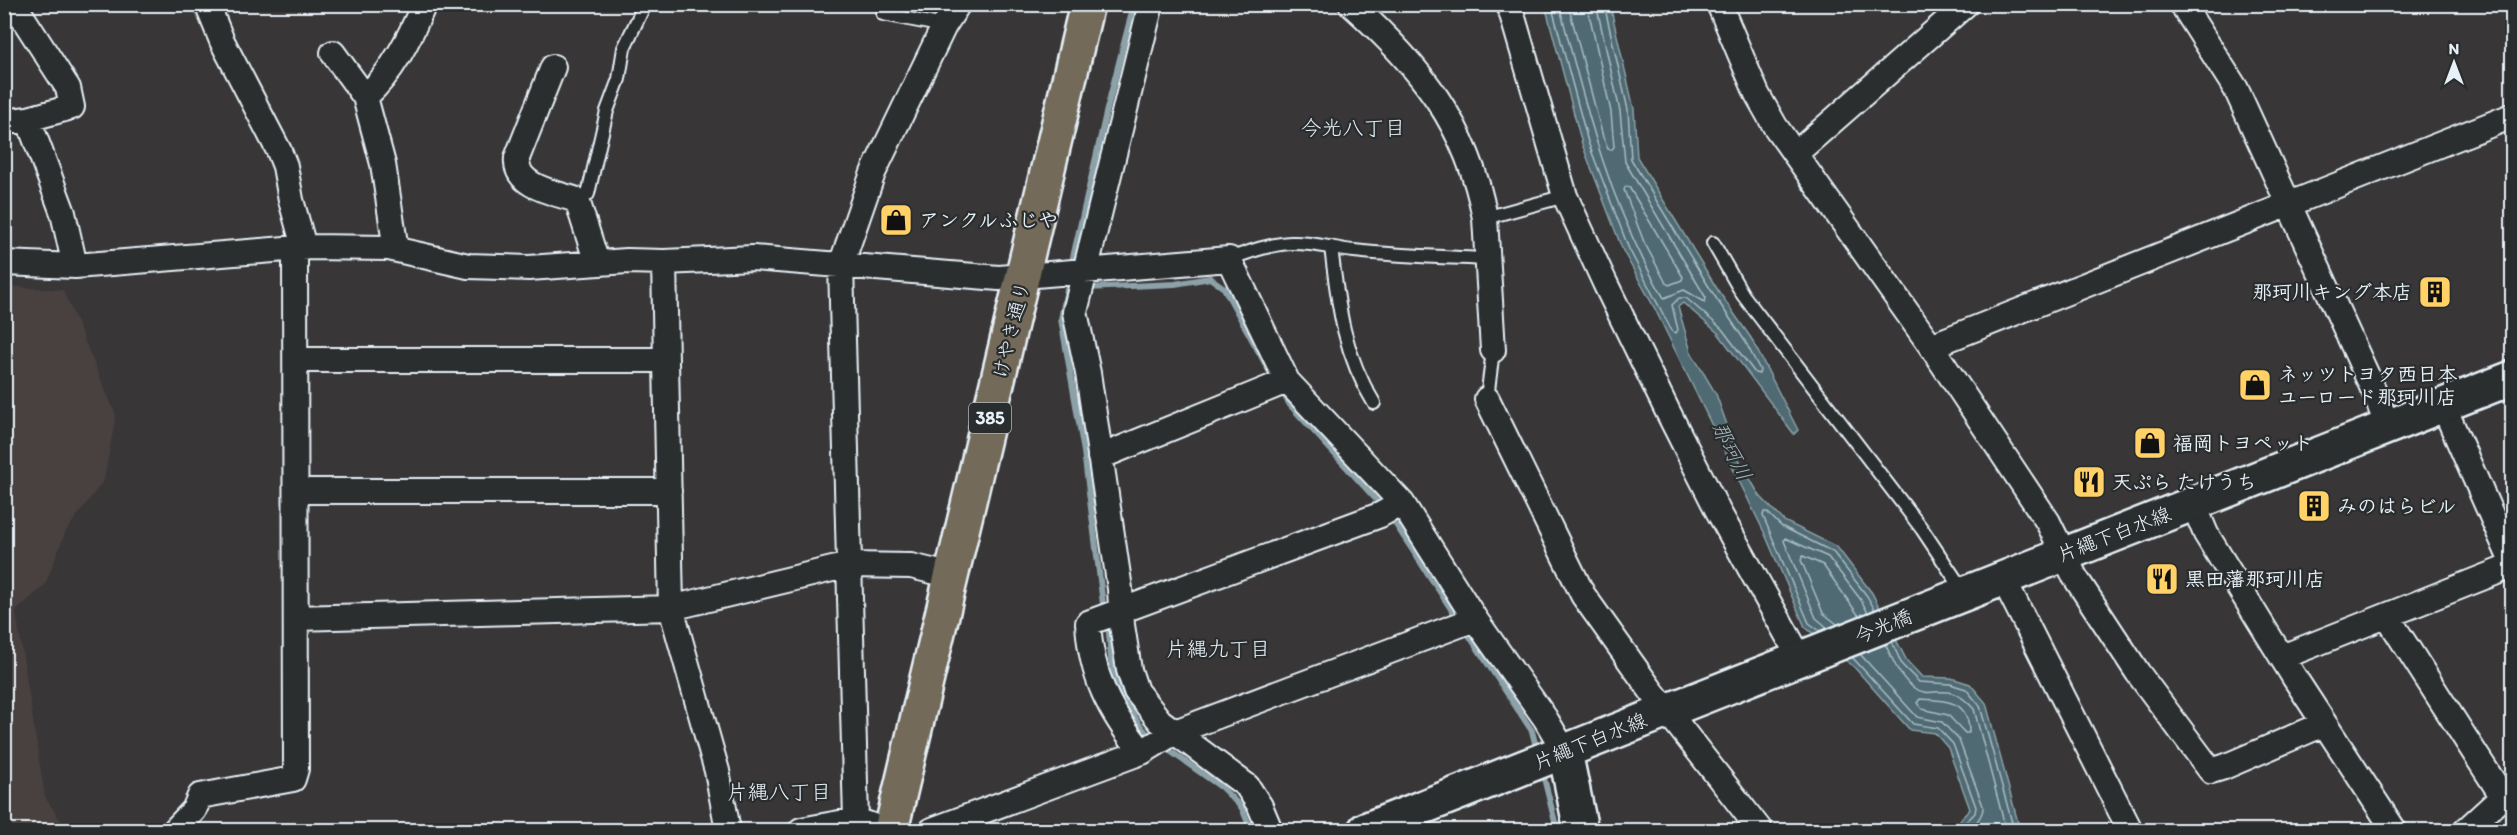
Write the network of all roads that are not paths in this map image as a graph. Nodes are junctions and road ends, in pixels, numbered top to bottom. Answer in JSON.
{"nodes":[{"id":1,"x":14,"y":4,"type":"edge"},
{"id":2,"x":207,"y":4,"type":"edge"},
{"id":3,"x":424,"y":4,"type":"edge"},
{"id":4,"x":645,"y":4,"type":"edge"},
{"id":5,"x":958,"y":4,"type":"edge"},
{"id":6,"x":1087,"y":4,"type":"edge"},
{"id":7,"x":1152,"y":4,"type":"edge"},
{"id":8,"x":1351,"y":4,"type":"edge"},
{"id":9,"x":1509,"y":4,"type":"edge"},
{"id":10,"x":1719,"y":4,"type":"edge"},
{"id":11,"x":1966,"y":4,"type":"edge"},
{"id":12,"x":2181,"y":4,"type":"edge"},
{"id":13,"x":883,"y":14,"type":"dead end"},
{"id":14,"x":944,"y":26,"type":"junction"},
{"id":15,"x":333,"y":53,"type":"dead end"},
{"id":16,"x":554,"y":67,"type":"dead end"},
{"id":17,"x":365,"y":97,"type":"junction"},
{"id":18,"x":2512,"y":116,"type":"edge"},
{"id":19,"x":16,"y":120,"type":"edge"},
{"id":20,"x":1795,"y":154,"type":"junction"},
{"id":21,"x":1565,"y":196,"type":"junction"},
{"id":22,"x":577,"y":200,"type":"junction"},
{"id":23,"x":2289,"y":204,"type":"junction"},
{"id":24,"x":1485,"y":218,"type":"junction"},
{"id":25,"x":1713,"y":243,"type":"dead end"},
{"id":26,"x":299,"y":247,"type":"junction"},
{"id":27,"x":1331,"y":247,"type":"junction"},
{"id":28,"x":396,"y":250,"type":"junction"},
{"id":29,"x":1229,"y":259,"type":"junction"},
{"id":30,"x":1487,"y":259,"type":"junction"},
{"id":31,"x":664,"y":262,"type":"junction"},
{"id":32,"x":4,"y":263,"type":"edge"},
{"id":33,"x":597,"y":263,"type":"junction"},
{"id":34,"x":841,"y":265,"type":"junction"},
{"id":35,"x":75,"y":266,"type":"junction"},
{"id":36,"x":1087,"y":272,"type":"junction"},
{"id":37,"x":1024,"y":277,"type":"junction"},
{"id":38,"x":1931,"y":346,"type":"junction"},
{"id":39,"x":1493,"y":350,"type":"joint"},
{"id":40,"x":296,"y":360,"type":"junction"},
{"id":41,"x":666,"y":360,"type":"junction"},
{"id":42,"x":2512,"y":378,"type":"edge"},
{"id":43,"x":1287,"y":381,"type":"junction"},
{"id":44,"x":1487,"y":399,"type":"joint"},
{"id":45,"x":1374,"y":403,"type":"dead end"},
{"id":46,"x":2443,"y":405,"type":"junction"},
{"id":47,"x":2388,"y":428,"type":"junction"},
{"id":48,"x":1100,"y":457,"type":"junction"},
{"id":49,"x":296,"y":491,"type":"junction"},
{"id":50,"x":669,"y":491,"type":"junction"},
{"id":51,"x":1402,"y":502,"type":"junction"},
{"id":52,"x":2193,"y":503,"type":"junction"},
{"id":53,"x":2064,"y":554,"type":"junction"},
{"id":54,"x":2512,"y":564,"type":"edge"},
{"id":55,"x":849,"y":565,"type":"junction"},
{"id":56,"x":953,"y":576,"type":"junction"},
{"id":57,"x":2003,"y":578,"type":"junction"},
{"id":58,"x":1958,"y":596,"type":"junction"},
{"id":59,"x":671,"y":608,"type":"junction"},
{"id":60,"x":1121,"y":613,"type":"junction"},
{"id":61,"x":2387,"y":616,"type":"junction"},
{"id":62,"x":296,"y":618,"type":"junction"},
{"id":63,"x":1475,"y":619,"type":"junction"},
{"id":64,"x":1808,"y":656,"type":"junction"},
{"id":65,"x":2282,"y":657,"type":"junction"},
{"id":66,"x":1668,"y":710,"type":"junction"},
{"id":67,"x":2324,"y":724,"type":"junction"},
{"id":68,"x":1175,"y":732,"type":"junction"},
{"id":69,"x":1142,"y":752,"type":"junction"},
{"id":70,"x":1565,"y":752,"type":"junction"},
{"id":71,"x":2508,"y":793,"type":"edge"},
{"id":72,"x":856,"y":820,"type":"junction"},
{"id":73,"x":175,"y":831,"type":"edge"},
{"id":74,"x":728,"y":831,"type":"edge"},
{"id":75,"x":801,"y":831,"type":"edge"},
{"id":76,"x":884,"y":831,"type":"edge"},
{"id":77,"x":891,"y":831,"type":"edge"},
{"id":78,"x":932,"y":831,"type":"edge"},
{"id":79,"x":1270,"y":831,"type":"edge"},
{"id":80,"x":1365,"y":831,"type":"edge"},
{"id":81,"x":1581,"y":831,"type":"edge"},
{"id":82,"x":1760,"y":831,"type":"edge"},
{"id":83,"x":2130,"y":831,"type":"edge"},
{"id":84,"x":2394,"y":831,"type":"edge"},
{"id":85,"x":2466,"y":831,"type":"edge"}],
"edges":[{"from":1,"to":19,"type":"street"},
{"from":2,"to":26,"type":"street"},
{"from":3,"to":17,"type":"street"},
{"from":4,"to":22,"type":"lane"},
{"from":5,"to":14,"type":"street"},
{"from":6,"to":37,"type":"highway","name":"けやき通り","number":"385"},
{"from":7,"to":36,"type":"street"},
{"from":8,"to":24,"type":"street"},
{"from":9,"to":21,"type":"street"},
{"from":10,"to":20,"type":"street"},
{"from":11,"to":20,"type":"street"},
{"from":12,"to":23,"type":"street"},
{"from":13,"to":14,"type":"lane"},
{"from":14,"to":34,"type":"street"},
{"from":15,"to":17,"type":"street"},
{"from":16,"to":22,"type":"street"},
{"from":17,"to":28,"type":"street"},
{"from":18,"to":23,"type":"street"},
{"from":19,"to":35,"type":"street"},
{"from":20,"to":38,"type":"street"},
{"from":21,"to":24,"type":"lane"},
{"from":21,"to":64,"type":"street"},
{"from":22,"to":33,"type":"street"},
{"from":23,"to":38,"type":"street"},
{"from":23,"to":47,"type":"street"},
{"from":24,"to":30,"type":"street"},
{"from":25,"to":58,"type":"lane"},
{"from":26,"to":28,"type":"street"},
{"from":26,"to":35,"type":"street"},
{"from":26,"to":40,"type":"street"},
{"from":27,"to":29,"type":"lane"},
{"from":27,"to":30,"type":"lane"},
{"from":27,"to":45,"type":"lane"},
{"from":28,"to":33,"type":"street"},
{"from":29,"to":36,"type":"street"},
{"from":29,"to":43,"type":"street"},
{"from":30,"to":39,"type":"street"},
{"from":31,"to":33,"type":"street"},
{"from":31,"to":34,"type":"street"},
{"from":31,"to":41,"type":"street"},
{"from":32,"to":35,"type":"street"},
{"from":34,"to":37,"type":"street"},
{"from":34,"to":55,"type":"street"},
{"from":36,"to":37,"type":"street"},
{"from":36,"to":48,"type":"street"},
{"from":37,"to":56,"type":"highway","name":"けやき通り","number":"385"},
{"from":38,"to":53,"type":"street"},
{"from":39,"to":44,"type":"lane"},
{"from":40,"to":41,"type":"street"},
{"from":40,"to":49,"type":"street"},
{"from":41,"to":50,"type":"street"},
{"from":42,"to":46,"type":"main road","name":"片繩下白水線"},
{"from":43,"to":48,"type":"street"},
{"from":43,"to":51,"type":"street"},
{"from":44,"to":66,"type":"street"},
{"from":46,"to":47,"type":"main road","name":"片繩下白水線"},
{"from":46,"to":54,"type":"street"},
{"from":47,"to":52,"type":"main road","name":"片繩下白水線"},
{"from":48,"to":60,"type":"street"},
{"from":49,"to":50,"type":"street"},
{"from":49,"to":62,"type":"street"},
{"from":50,"to":59,"type":"street"},
{"from":51,"to":60,"type":"street"},
{"from":51,"to":63,"type":"street"},
{"from":52,"to":53,"type":"main road","name":"片繩下白水線"},
{"from":52,"to":65,"type":"street"},
{"from":53,"to":57,"type":"main road","name":"片繩下白水線"},
{"from":53,"to":67,"type":"street"},
{"from":54,"to":61,"type":"street"},
{"from":55,"to":56,"type":"street"},
{"from":55,"to":59,"type":"street"},
{"from":55,"to":72,"type":"street"},
{"from":56,"to":77,"type":"highway","name":"けやき通り","number":"385"},
{"from":57,"to":58,"type":"main road","name":"片繩下白水線"},
{"from":57,"to":83,"type":"street"},
{"from":58,"to":64,"type":"main road","name":"今光橋"},
{"from":59,"to":62,"type":"street"},
{"from":59,"to":74,"type":"street"},
{"from":60,"to":68,"type":"street"},
{"from":60,"to":69,"type":"street"},
{"from":61,"to":65,"type":"street"},
{"from":61,"to":71,"type":"street"},
{"from":62,"to":73,"type":"street"},
{"from":63,"to":68,"type":"street"},
{"from":63,"to":70,"type":"street"},
{"from":64,"to":66,"type":"main road","name":"片繩下白水線"},
{"from":65,"to":67,"type":"street"},
{"from":66,"to":70,"type":"main road","name":"片繩下白水線"},
{"from":66,"to":82,"type":"street"},
{"from":67,"to":84,"type":"street"},
{"from":68,"to":69,"type":"street"},
{"from":68,"to":79,"type":"street"},
{"from":69,"to":78,"type":"street"},
{"from":70,"to":80,"type":"main road","name":"片繩下白水線"},
{"from":70,"to":81,"type":"main road"},
{"from":71,"to":85,"type":"street"},
{"from":72,"to":75,"type":"street"},
{"from":72,"to":76,"type":"street"}]}
